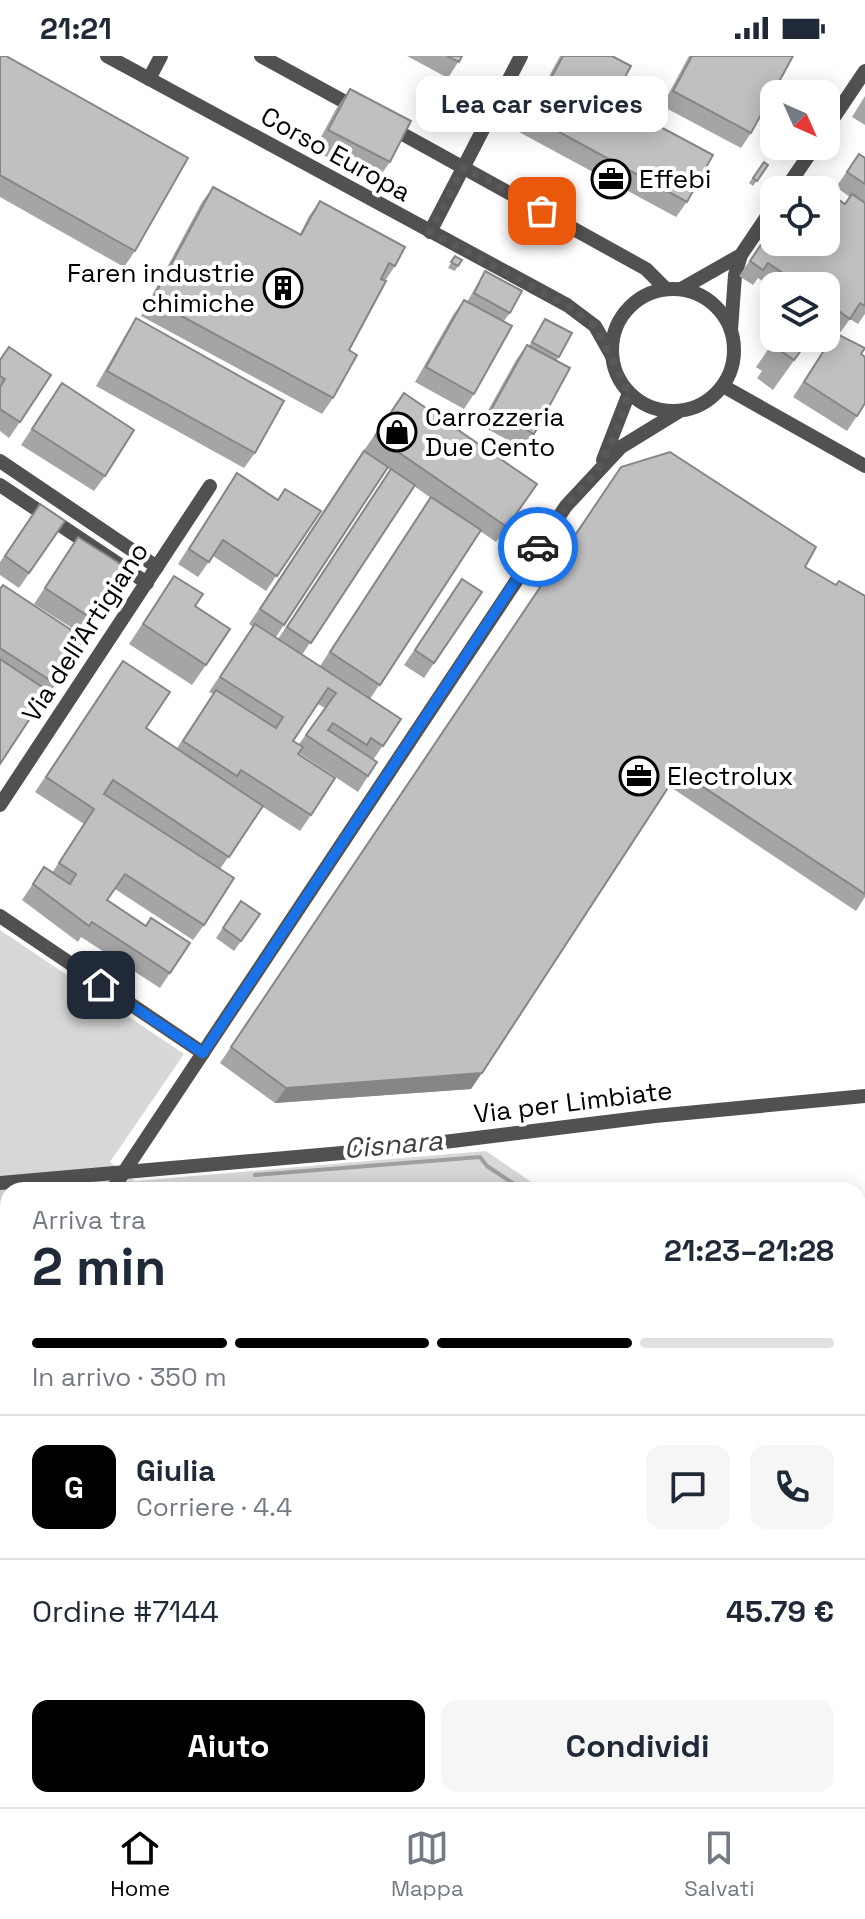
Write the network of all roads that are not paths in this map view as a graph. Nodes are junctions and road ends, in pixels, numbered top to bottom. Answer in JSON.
{"nodes":[{"id":1,"x":107,"y":56,"type":"edge"},
{"id":2,"x":161,"y":56,"type":"edge"},
{"id":3,"x":261,"y":56,"type":"edge"},
{"id":4,"x":521,"y":56,"type":"edge"},
{"id":5,"x":865,"y":71,"type":"edge"},
{"id":6,"x":149,"y":79,"type":"junction"},
{"id":7,"x":840,"y":108,"type":"edge"},
{"id":8,"x":464,"y":167,"type":"junction"},
{"id":9,"x":760,"y":227,"type":"edge"},
{"id":10,"x":430,"y":232,"type":"junction"},
{"id":11,"x":741,"y":255,"type":"junction"},
{"id":12,"x":673,"y":289,"type":"junction"},
{"id":13,"x":731,"y":330,"type":"junction"},
{"id":14,"x":612,"y":356,"type":"junction"},
{"id":15,"x":723,"y":386,"type":"junction"},
{"id":16,"x":629,"y":393,"type":"junction"},
{"id":17,"x":678,"y":412,"type":"junction"},
{"id":18,"x":0,"y":461,"type":"edge"},
{"id":19,"x":863,"y":462,"type":"edge"},
{"id":20,"x":597,"y":471,"type":"junction"},
{"id":21,"x":0,"y":485,"type":"edge"},
{"id":22,"x":210,"y":486,"type":"dead end"},
{"id":23,"x":157,"y":567,"type":"junction"},
{"id":24,"x":147,"y":583,"type":"junction"},
{"id":25,"x":0,"y":805,"type":"edge"},
{"id":26,"x":0,"y":916,"type":"edge"},
{"id":27,"x":203,"y":1053,"type":"junction"},
{"id":28,"x":865,"y":1096,"type":"edge"},
{"id":29,"x":124,"y":1173,"type":"junction"},
{"id":30,"x":12,"y":1182,"type":"edge"},
{"id":31,"x":118,"y":1182,"type":"edge"}],
"edges":[{"from":1,"to":6,"type":"street","name":"Corso Europa"},
{"from":2,"to":6,"type":"street"},
{"from":3,"to":8,"type":"street","name":"Corso Europa"},
{"from":4,"to":8,"type":"street"},
{"from":5,"to":7,"type":"street"},
{"from":6,"to":10,"type":"street","name":"Corso Europa"},
{"from":8,"to":10,"type":"street"},
{"from":8,"to":12,"type":"street","name":"Corso Europa"},
{"from":9,"to":11,"type":"street"},
{"from":10,"to":14,"type":"street","name":"Corso Europa"},
{"from":11,"to":12,"type":"street"},
{"from":11,"to":13,"type":"street"},
{"from":12,"to":13,"type":"street"},
{"from":12,"to":14,"type":"street"},
{"from":13,"to":15,"type":"street"},
{"from":14,"to":16,"type":"street"},
{"from":15,"to":17,"type":"street"},
{"from":15,"to":19,"type":"street"},
{"from":16,"to":17,"type":"street"},
{"from":16,"to":20,"type":"street"},
{"from":17,"to":20,"type":"street"},
{"from":18,"to":23,"type":"street"},
{"from":20,"to":27,"type":"street"},
{"from":21,"to":24,"type":"street"},
{"from":22,"to":23,"type":"street","name":"Via dell'Artigiano"},
{"from":23,"to":24,"type":"street","name":"Via dell'Artigiano"},
{"from":24,"to":25,"type":"street","name":"Via dell'Artigiano"},
{"from":26,"to":27,"type":"street"},
{"from":27,"to":29,"type":"street"},
{"from":28,"to":29,"type":"street","name":"Via per Limbiate"},
{"from":29,"to":30,"type":"street","name":"Via per Limbiate"},
{"from":29,"to":31,"type":"street"}]}
